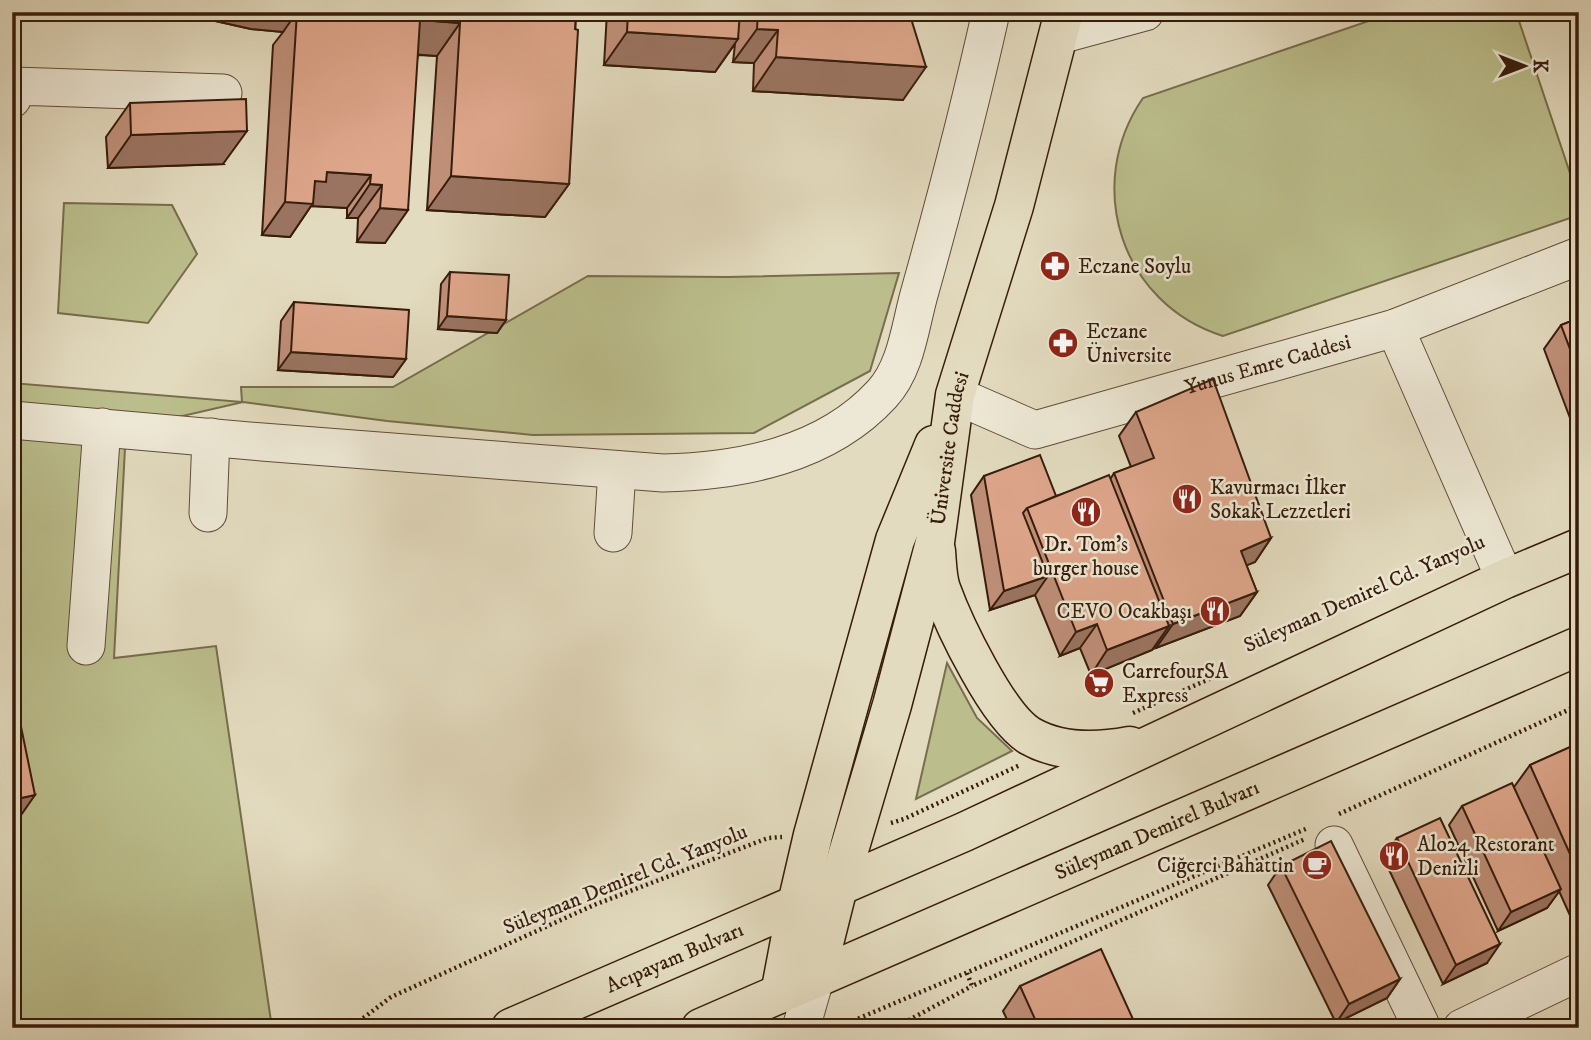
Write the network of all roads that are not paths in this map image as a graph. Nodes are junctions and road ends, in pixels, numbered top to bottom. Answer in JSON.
{"nodes":[{"id":1,"x":991,"y":12,"type":"edge"},
{"id":2,"x":1144,"y":12,"type":"edge"},
{"id":3,"x":1062,"y":24,"type":"edge"},
{"id":4,"x":223,"y":93,"type":"dead end"},
{"id":5,"x":12,"y":100,"type":"edge"},
{"id":6,"x":1579,"y":256,"type":"edge"},
{"id":7,"x":1395,"y":328,"type":"junction"},
{"id":8,"x":956,"y":395,"type":"junction"},
{"id":9,"x":12,"y":420,"type":"edge"},
{"id":10,"x":102,"y":427,"type":"junction"},
{"id":11,"x":211,"y":437,"type":"junction"},
{"id":12,"x":617,"y":470,"type":"junction"},
{"id":13,"x":208,"y":513,"type":"dead end"},
{"id":14,"x":613,"y":533,"type":"dead end"},
{"id":15,"x":935,"y":541,"type":"junction"},
{"id":16,"x":1579,"y":548,"type":"edge"},
{"id":17,"x":1505,"y":579,"type":"junction"},
{"id":18,"x":86,"y":646,"type":"dead end"},
{"id":19,"x":1579,"y":646,"type":"edge"},
{"id":20,"x":1160,"y":741,"type":"junction"},
{"id":21,"x":1323,"y":831,"type":"road end"},
{"id":22,"x":838,"y":887,"type":"junction"},
{"id":23,"x":797,"y":904,"type":"junction"},
{"id":24,"x":1579,"y":972,"type":"edge"},
{"id":25,"x":815,"y":979,"type":"junction"},
{"id":26,"x":790,"y":1019,"type":"edge"},
{"id":27,"x":718,"y":1021,"type":"edge"},
{"id":28,"x":511,"y":1028,"type":"edge"},
{"id":29,"x":1422,"y":1028,"type":"edge"},
{"id":30,"x":1462,"y":1028,"type":"edge"}],
"edges":[{"from":1,"to":12,"type":"street"},
{"from":2,"to":3,"type":"street"},
{"from":3,"to":8,"type":"main road","name":"Üniversite Caddesi"},
{"from":4,"to":5,"type":"street"},
{"from":6,"to":7,"type":"street","name":"Yunus Emre Caddesi"},
{"from":7,"to":8,"type":"street","name":"Yunus Emre Caddesi"},
{"from":7,"to":17,"type":"street"},
{"from":8,"to":15,"type":"main road","name":"Üniversite Caddesi"},
{"from":8,"to":23,"type":"main road"},
{"from":9,"to":10,"type":"street"},
{"from":10,"to":11,"type":"street"},
{"from":10,"to":18,"type":"street"},
{"from":11,"to":12,"type":"street"},
{"from":11,"to":13,"type":"street"},
{"from":12,"to":14,"type":"street"},
{"from":15,"to":20,"type":"main road"},
{"from":15,"to":22,"type":"main road","name":"Üniversite Caddesi"},
{"from":16,"to":17,"type":"main road"},
{"from":17,"to":20,"type":"main road"},
{"from":19,"to":25,"type":"main road","name":"Süleyman Demirel Bulvarı"},
{"from":20,"to":22,"type":"main road"},
{"from":21,"to":29,"type":"street"},
{"from":22,"to":23,"type":"main road","name":"Acıpayam Bulvarı"},
{"from":22,"to":25,"type":"main road","name":"Üniversite Caddesi"},
{"from":23,"to":26,"type":"main road"},
{"from":23,"to":28,"type":"main road","name":"Acıpayam Bulvarı"},
{"from":24,"to":30,"type":"street"},
{"from":25,"to":26,"type":"main road","name":"Süleyman Demirel Bulvarı"},
{"from":26,"to":27,"type":"main road","name":"Süleyman Demirel Bulvarı"}]}
